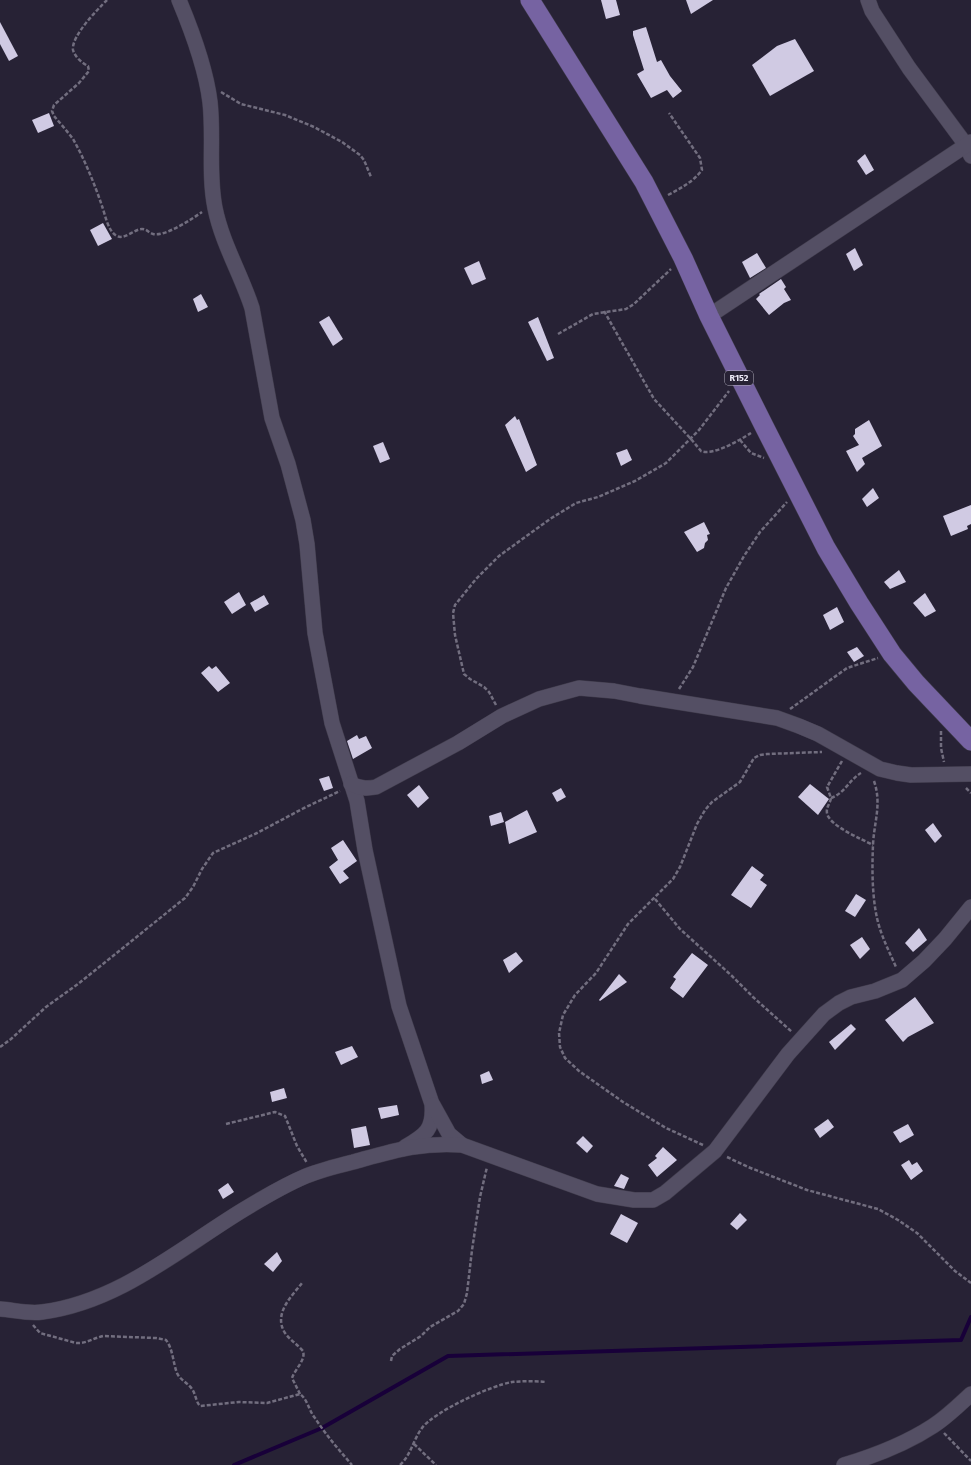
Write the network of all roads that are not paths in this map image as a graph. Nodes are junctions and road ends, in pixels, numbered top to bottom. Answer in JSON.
{"nodes":[{"id":1,"x":180,"y":0,"type":"edge"},
{"id":2,"x":530,"y":0,"type":"edge"},
{"id":3,"x":868,"y":0,"type":"edge"},
{"id":4,"x":969,"y":148,"type":"edge"},
{"id":5,"x":708,"y":316,"type":"junction"},
{"id":6,"x":971,"y":741,"type":"edge"},
{"id":7,"x":971,"y":774,"type":"edge"},
{"id":8,"x":351,"y":784,"type":"junction"},
{"id":9,"x":971,"y":906,"type":"edge"},
{"id":10,"x":432,"y":1104,"type":"junction"},
{"id":11,"x":462,"y":1145,"type":"junction"},
{"id":12,"x":405,"y":1147,"type":"junction"},
{"id":13,"x":0,"y":1309,"type":"edge"},
{"id":14,"x":971,"y":1394,"type":"edge"},
{"id":15,"x":844,"y":1465,"type":"edge"}],
"edges":[{"from":1,"to":8,"type":"street"},
{"from":2,"to":5,"type":"main road","number":"R152"},
{"from":3,"to":4,"type":"street"},
{"from":4,"to":5,"type":"street"},
{"from":5,"to":6,"type":"main road","number":"R152"},
{"from":7,"to":8,"type":"street"},
{"from":8,"to":10,"type":"street"},
{"from":9,"to":11,"type":"street"},
{"from":10,"to":11,"type":"street"},
{"from":10,"to":12,"type":"street"},
{"from":11,"to":12,"type":"street"},
{"from":12,"to":13,"type":"street"},
{"from":14,"to":15,"type":"street"}]}
